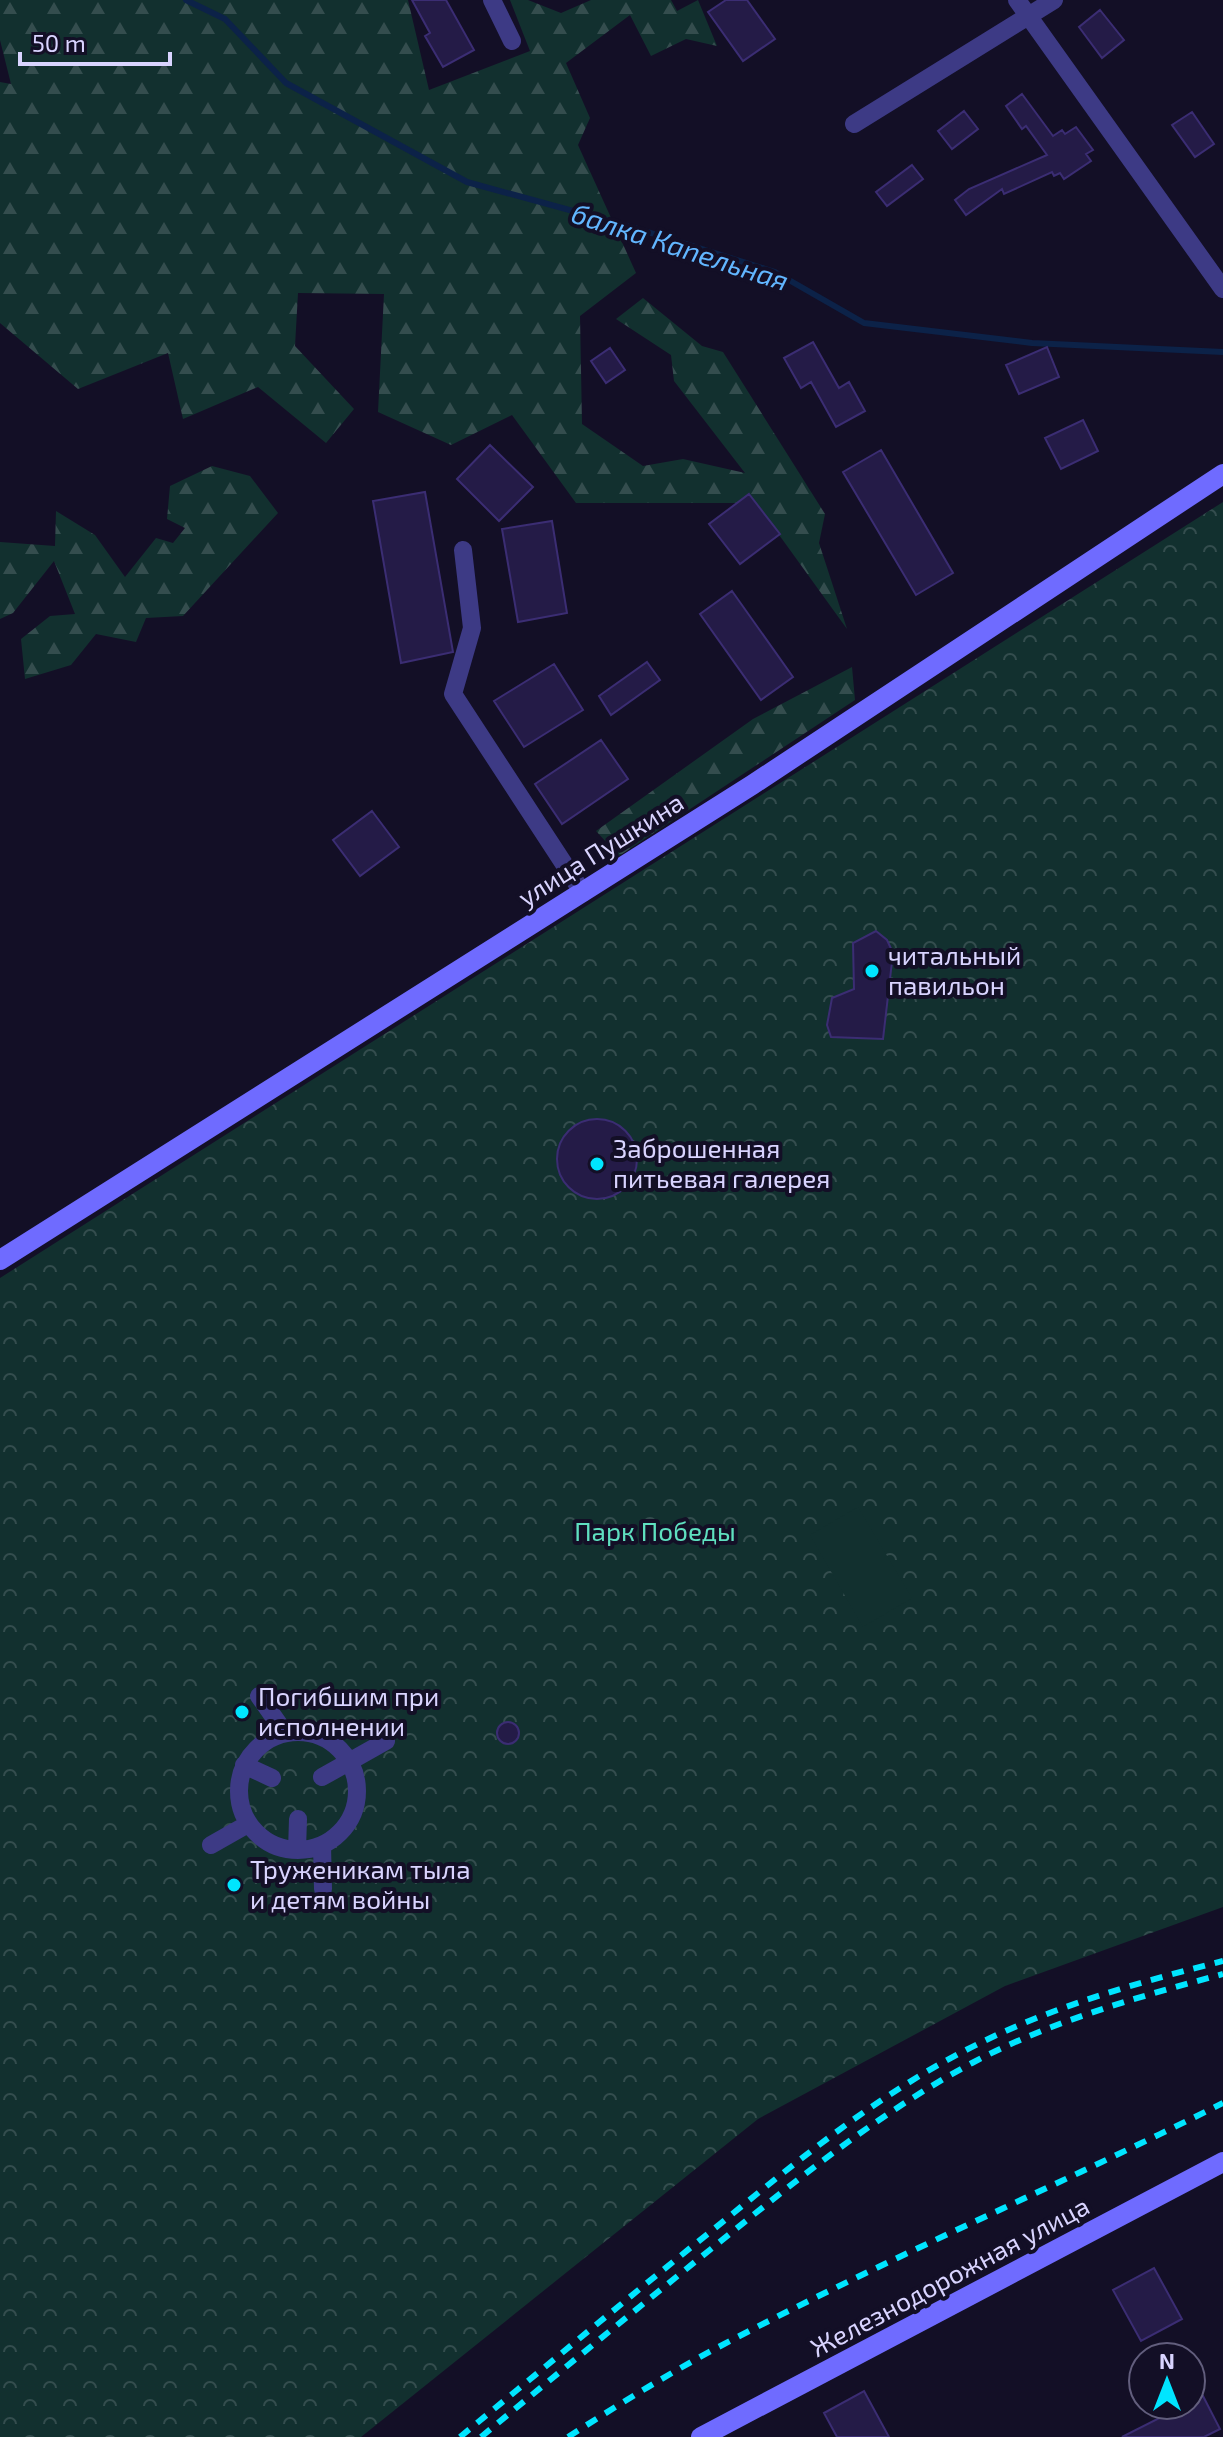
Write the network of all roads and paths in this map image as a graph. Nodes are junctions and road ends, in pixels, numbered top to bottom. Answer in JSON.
{"nodes":[{"id":1,"x":492,"y":0,"type":"edge"},
{"id":2,"x":1017,"y":0,"type":"edge"},
{"id":3,"x":1054,"y":0,"type":"edge"},
{"id":4,"x":1027,"y":17,"type":"junction"},
{"id":5,"x":512,"y":41,"type":"dead end"},
{"id":6,"x":854,"y":124,"type":"dead end"},
{"id":7,"x":1223,"y":289,"type":"edge"},
{"id":8,"x":1223,"y":474,"type":"edge"},
{"id":9,"x":463,"y":550,"type":"dead end"},
{"id":10,"x":583,"y":893,"type":"junction"},
{"id":11,"x":0,"y":1260,"type":"edge"},
{"id":12,"x":259,"y":1696,"type":"dead end"},
{"id":13,"x":285,"y":1733,"type":"junction"},
{"id":14,"x":386,"y":1741,"type":"dead end"},
{"id":15,"x":350,"y":1763,"type":"junction"},
{"id":16,"x":244,"y":1765,"type":"junction"},
{"id":17,"x":322,"y":1777,"type":"dead end"},
{"id":18,"x":272,"y":1778,"type":"dead end"},
{"id":19,"x":298,"y":1819,"type":"dead end"},
{"id":20,"x":248,"y":1824,"type":"junction"},
{"id":21,"x":211,"y":1845,"type":"dead end"},
{"id":22,"x":322,"y":1845,"type":"junction"},
{"id":23,"x":297,"y":1850,"type":"junction"},
{"id":24,"x":323,"y":1889,"type":"dead end"},
{"id":25,"x":1223,"y":2162,"type":"edge"},
{"id":26,"x":701,"y":2437,"type":"edge"}],
"edges":[{"from":1,"to":5,"type":"street"},
{"from":2,"to":4,"type":"street"},
{"from":3,"to":4,"type":"street"},
{"from":4,"to":6,"type":"street"},
{"from":4,"to":7,"type":"street"},
{"from":8,"to":10,"type":"street","name":"улица Пушкина"},
{"from":9,"to":10,"type":"street"},
{"from":10,"to":11,"type":"street","name":"улица Пушкина"},
{"from":12,"to":13,"type":"street"},
{"from":13,"to":15,"type":"street"},
{"from":13,"to":16,"type":"street"},
{"from":14,"to":15,"type":"street"},
{"from":15,"to":17,"type":"street"},
{"from":15,"to":22,"type":"street"},
{"from":16,"to":18,"type":"street"},
{"from":16,"to":20,"type":"street"},
{"from":19,"to":23,"type":"street"},
{"from":20,"to":21,"type":"street"},
{"from":20,"to":23,"type":"street"},
{"from":22,"to":23,"type":"street"},
{"from":22,"to":24,"type":"street"},
{"from":25,"to":26,"type":"street","name":"Железнодорожная улица"}]}
